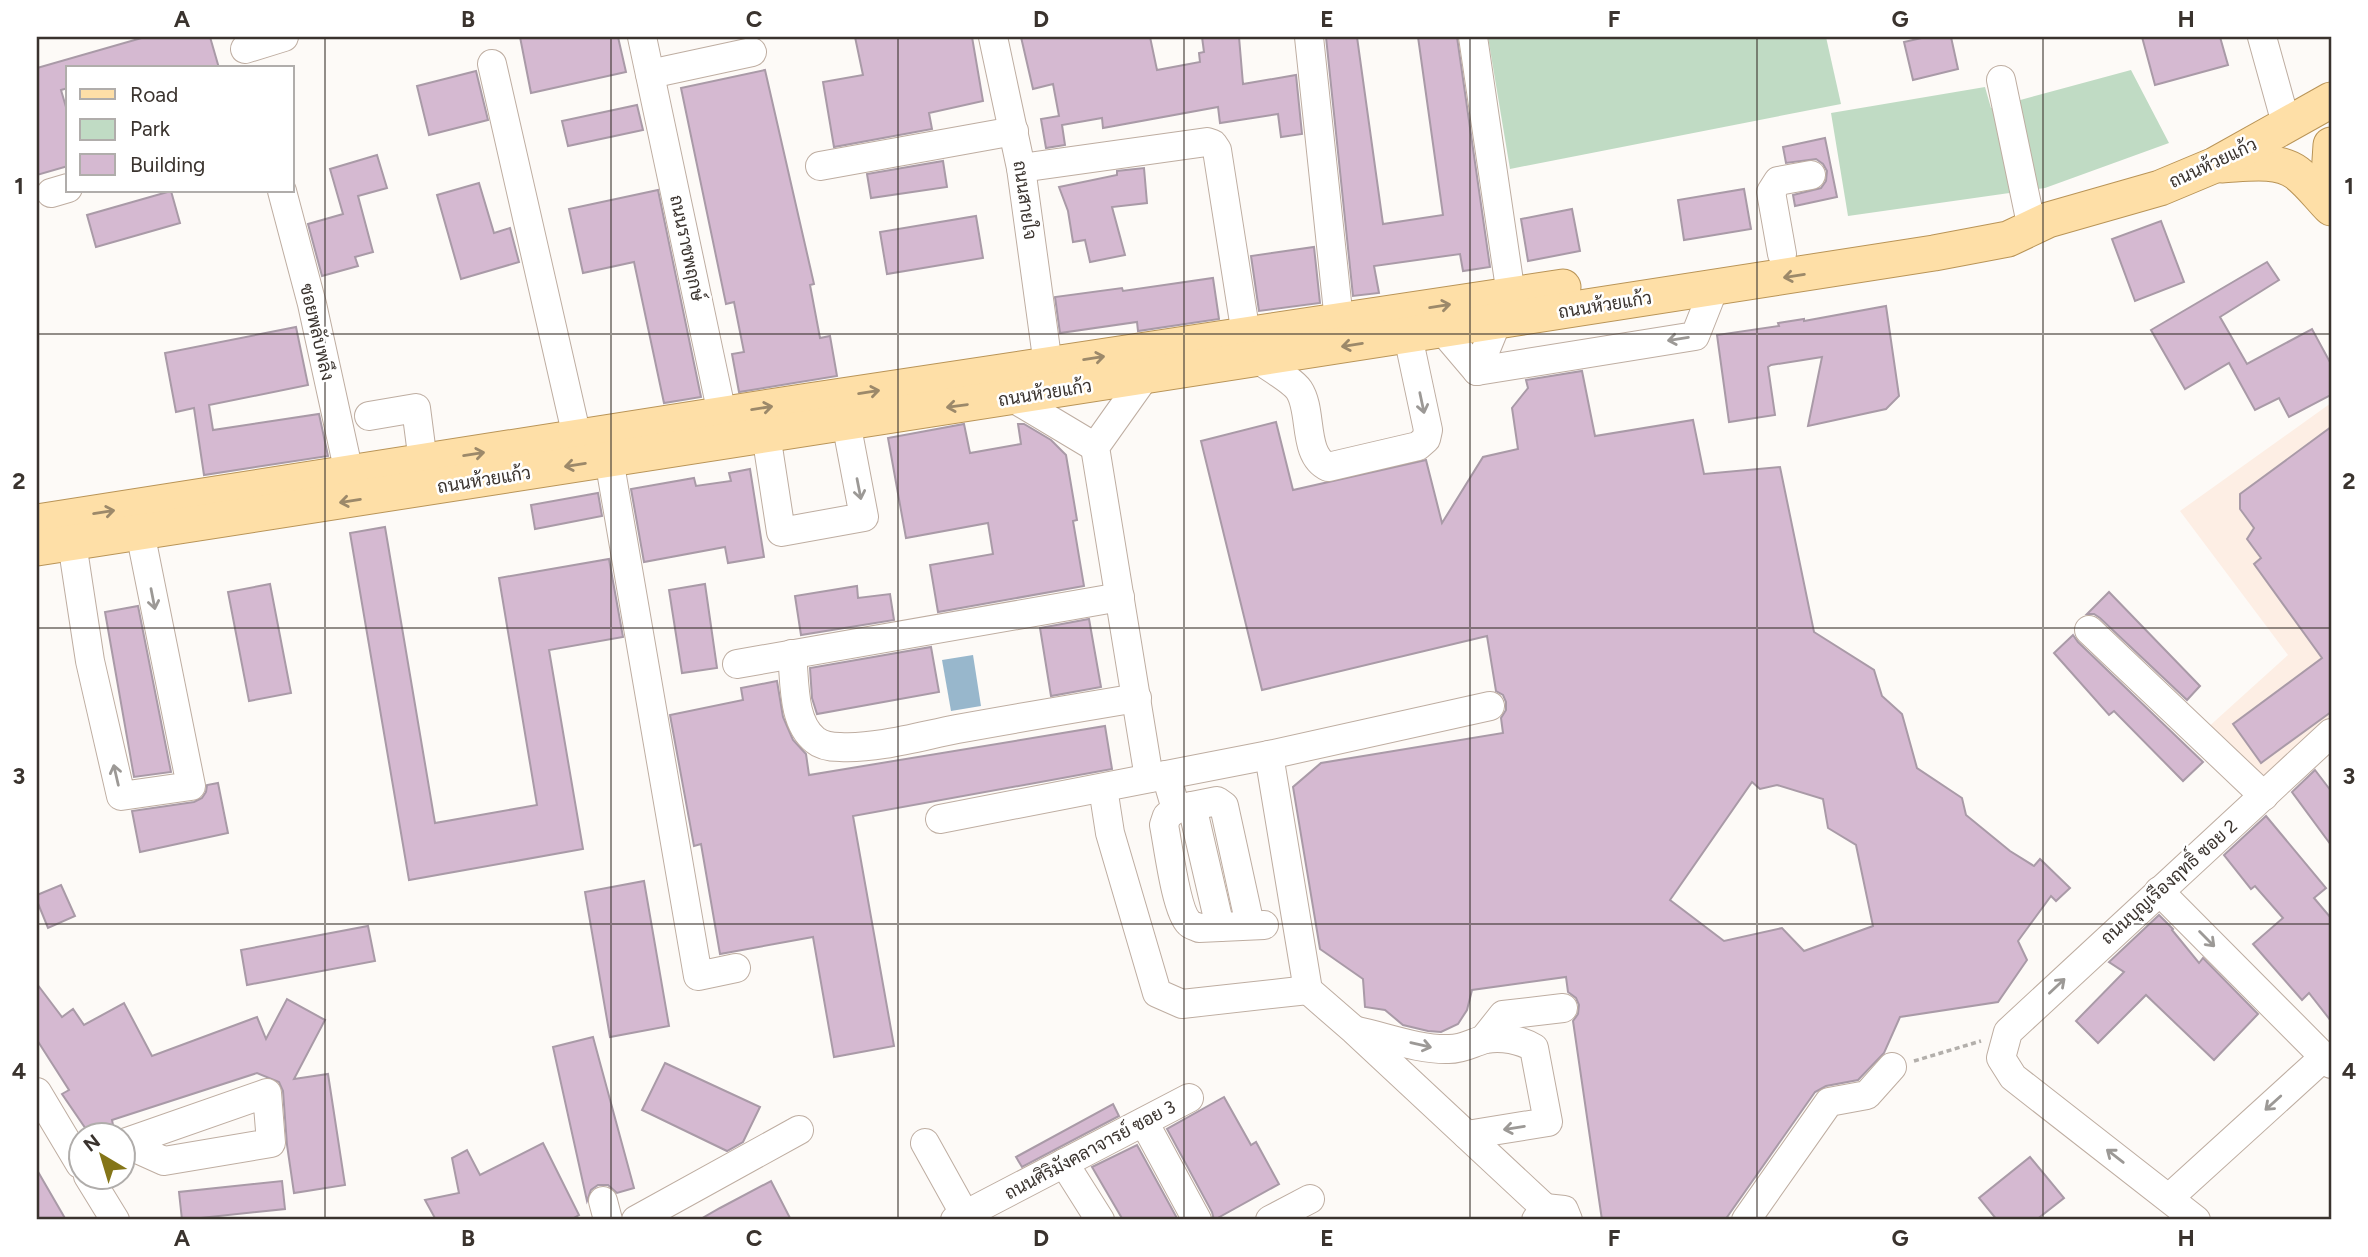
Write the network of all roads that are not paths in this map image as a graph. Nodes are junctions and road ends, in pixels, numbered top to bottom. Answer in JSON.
{"nodes":[{"id":1,"x":284,"y":37,"type":"edge"},
{"id":2,"x":993,"y":37,"type":"edge"},
{"id":3,"x":1309,"y":37,"type":"edge"},
{"id":4,"x":1473,"y":37,"type":"edge"},
{"id":5,"x":2262,"y":37,"type":"edge"},
{"id":6,"x":744,"y":44,"type":"edge"},
{"id":7,"x":245,"y":52,"type":"edge"},
{"id":8,"x":646,"y":55,"type":"edge"},
{"id":9,"x":492,"y":64,"type":"dead end"},
{"id":10,"x":2001,"y":80,"type":"dead end"},
{"id":11,"x":2331,"y":100,"type":"edge"},
{"id":12,"x":2287,"y":127,"type":"junction"},
{"id":13,"x":1014,"y":131,"type":"junction"},
{"id":14,"x":2331,"y":145,"type":"edge"},
{"id":15,"x":2215,"y":165,"type":"junction"},
{"id":16,"x":820,"y":166,"type":"dead end"},
{"id":17,"x":1021,"y":169,"type":"junction"},
{"id":18,"x":1811,"y":174,"type":"dead end"},
{"id":19,"x":2331,"y":186,"type":"edge"},
{"id":20,"x":282,"y":192,"type":"edge"},
{"id":21,"x":1755,"y":196,"type":"dead end"},
{"id":22,"x":2331,"y":203,"type":"edge"},
{"id":23,"x":2331,"y":208,"type":"edge"},
{"id":24,"x":2039,"y":219,"type":"junction"},
{"id":25,"x":1775,"y":256,"type":"junction"},
{"id":26,"x":1714,"y":288,"type":"junction"},
{"id":27,"x":1504,"y":309,"type":"junction"},
{"id":28,"x":1339,"y":321,"type":"junction"},
{"id":29,"x":1443,"y":331,"type":"junction"},
{"id":30,"x":1408,"y":336,"type":"junction"},
{"id":31,"x":1252,"y":347,"type":"junction"},
{"id":32,"x":1048,"y":365,"type":"junction"},
{"id":33,"x":1477,"y":371,"type":"junction"},
{"id":34,"x":1144,"y":378,"type":"junction"},
{"id":35,"x":1013,"y":398,"type":"junction"},
{"id":36,"x":369,"y":415,"type":"dead end"},
{"id":37,"x":846,"y":422,"type":"junction"},
{"id":38,"x":724,"y":427,"type":"junction"},
{"id":39,"x":766,"y":434,"type":"junction"},
{"id":40,"x":577,"y":437,"type":"junction"},
{"id":41,"x":1095,"y":447,"type":"junction"},
{"id":42,"x":609,"y":459,"type":"junction"},
{"id":43,"x":423,"y":462,"type":"junction"},
{"id":44,"x":349,"y":473,"type":"junction"},
{"id":45,"x":37,"y":522,"type":"edge"},
{"id":46,"x":140,"y":533,"type":"junction"},
{"id":47,"x":72,"y":542,"type":"junction"},
{"id":48,"x":37,"y":548,"type":"edge"},
{"id":49,"x":1120,"y":597,"type":"junction"},
{"id":50,"x":2089,"y":630,"type":"dead end"},
{"id":51,"x":792,"y":654,"type":"junction"},
{"id":52,"x":737,"y":664,"type":"dead end"},
{"id":53,"x":1137,"y":698,"type":"junction"},
{"id":54,"x":1490,"y":706,"type":"dead end"},
{"id":55,"x":2331,"y":733,"type":"edge"},
{"id":56,"x":1269,"y":755,"type":"junction"},
{"id":57,"x":1158,"y":776,"type":"junction"},
{"id":58,"x":1104,"y":789,"type":"junction"},
{"id":59,"x":2264,"y":796,"type":"junction"},
{"id":60,"x":1184,"y":808,"type":"junction"},
{"id":61,"x":940,"y":819,"type":"dead end"},
{"id":62,"x":2159,"y":891,"type":"junction"},
{"id":63,"x":736,"y":968,"type":"dead end"},
{"id":64,"x":1308,"y":990,"type":"junction"},
{"id":65,"x":1563,"y":1008,"type":"dead end"},
{"id":66,"x":1354,"y":1030,"type":"junction"},
{"id":67,"x":1484,"y":1039,"type":"junction"},
{"id":68,"x":2327,"y":1061,"type":"edge"},
{"id":69,"x":1892,"y":1067,"type":"road end"},
{"id":70,"x":37,"y":1092,"type":"edge"},
{"id":71,"x":1189,"y":1098,"type":"dead end"},
{"id":72,"x":1144,"y":1122,"type":"junction"},
{"id":73,"x":799,"y":1130,"type":"dead end"},
{"id":74,"x":1467,"y":1135,"type":"junction"},
{"id":75,"x":66,"y":1138,"type":"edge"},
{"id":76,"x":925,"y":1143,"type":"dead end"},
{"id":77,"x":123,"y":1144,"type":"edge"},
{"id":78,"x":1064,"y":1163,"type":"junction"},
{"id":79,"x":97,"y":1190,"type":"edge"},
{"id":80,"x":2168,"y":1198,"type":"junction"},
{"id":81,"x":1310,"y":1199,"type":"dead end"},
{"id":82,"x":1550,"y":1216,"type":"edge"},
{"id":83,"x":960,"y":1218,"type":"edge"},
{"id":84,"x":115,"y":1220,"type":"edge"},
{"id":85,"x":636,"y":1220,"type":"edge"},
{"id":86,"x":1100,"y":1220,"type":"edge"},
{"id":87,"x":1197,"y":1220,"type":"edge"},
{"id":88,"x":1270,"y":1220,"type":"edge"},
{"id":89,"x":1746,"y":1220,"type":"edge"},
{"id":90,"x":2196,"y":1220,"type":"edge"}],
"edges":[{"from":1,"to":7,"type":"street"},
{"from":2,"to":13,"type":"street","name":"ถนนสายใจ"},
{"from":3,"to":28,"type":"street"},
{"from":4,"to":27,"type":"street"},
{"from":5,"to":12,"type":"street"},
{"from":6,"to":8,"type":"street","name":"ถนนราชพฤกษ์"},
{"from":8,"to":38,"type":"street","name":"ถนนราชพฤกษ์"},
{"from":9,"to":40,"type":"street"},
{"from":10,"to":24,"type":"street"},
{"from":11,"to":12,"type":"main road","name":"ถนนห้วยแก้ว"},
{"from":12,"to":15,"type":"main road","name":"ถนนห้วยแก้ว"},
{"from":12,"to":22,"type":"main road"},
{"from":13,"to":16,"type":"street"},
{"from":13,"to":17,"type":"street","name":"ถนนสายใจ"},
{"from":14,"to":19,"type":"main road"},
{"from":15,"to":23,"type":"main road"},
{"from":15,"to":24,"type":"main road","name":"ถนนห้วยแก้ว"},
{"from":17,"to":31,"type":"street"},
{"from":17,"to":32,"type":"street","name":"ถนนสายใจ"},
{"from":18,"to":25,"type":"street"},
{"from":20,"to":44,"type":"street","name":"ซอยพลับพลึง"},
{"from":21,"to":25,"type":"street"},
{"from":24,"to":25,"type":"main road","name":"ถนนห้วยแก้ว"},
{"from":24,"to":26,"type":"main road","name":"ถนนห้วยแก้ว","one_way":true},
{"from":25,"to":27,"type":"main road","name":"ถนนห้วยแก้ว"},
{"from":26,"to":27,"type":"main road","name":"ถนนห้วยแก้ว"},
{"from":26,"to":33,"type":"street","one_way":true},
{"from":28,"to":27,"type":"main road","name":"ถนนห้วยแก้ว","one_way":true},
{"from":27,"to":29,"type":"main road","name":"ถนนห้วยแก้ว"},
{"from":27,"to":33,"type":"street"},
{"from":28,"to":31,"type":"main road","name":"ถนนห้วยแก้ว"},
{"from":29,"to":30,"type":"main road","name":"ถนนห้วยแก้ว"},
{"from":29,"to":33,"type":"street"},
{"from":30,"to":31,"type":"main road","name":"ถนนห้วยแก้ว","one_way":true},
{"from":30,"to":31,"type":"street","one_way":true},
{"from":32,"to":31,"type":"main road","name":"ถนนห้วยแก้ว","one_way":true},
{"from":31,"to":34,"type":"main road","name":"ถนนห้วยแก้ว"},
{"from":38,"to":32,"type":"main road","name":"ถนนห้วยแก้ว","one_way":true},
{"from":34,"to":35,"type":"main road","name":"ถนนห้วยแก้ว"},
{"from":34,"to":41,"type":"street"},
{"from":35,"to":37,"type":"main road","name":"ถนนห้วยแก้ว","one_way":true},
{"from":35,"to":41,"type":"street"},
{"from":36,"to":43,"type":"street"},
{"from":37,"to":39,"type":"main road","name":"ถนนห้วยแก้ว"},
{"from":37,"to":39,"type":"street","one_way":true},
{"from":38,"to":39,"type":"main road","name":"ถนนห้วยแก้ว"},
{"from":38,"to":40,"type":"main road","name":"ถนนห้วยแก้ว"},
{"from":38,"to":42,"type":"main road","name":"ถนนห้วยแก้ว"},
{"from":43,"to":40,"type":"main road","name":"ถนนห้วยแก้ว","one_way":true},
{"from":41,"to":49,"type":"street"},
{"from":42,"to":46,"type":"main road","name":"ถนนห้วยแก้ว","one_way":true},
{"from":42,"to":63,"type":"street"},
{"from":43,"to":44,"type":"main road","name":"ถนนห้วยแก้ว"},
{"from":45,"to":44,"type":"main road","name":"ถนนห้วยแก้ว","one_way":true},
{"from":46,"to":47,"type":"main road","name":"ถนนห้วยแก้ว"},
{"from":46,"to":47,"type":"street","one_way":true},
{"from":47,"to":48,"type":"main road","name":"ถนนห้วยแก้ว"},
{"from":49,"to":51,"type":"street"},
{"from":49,"to":53,"type":"street"},
{"from":50,"to":59,"type":"street"},
{"from":51,"to":52,"type":"street"},
{"from":51,"to":53,"type":"street"},
{"from":53,"to":57,"type":"street"},
{"from":54,"to":56,"type":"street"},
{"from":55,"to":59,"type":"street","name":"ถนนบุญเรืองฤทธิ์ ซอย 2"},
{"from":56,"to":57,"type":"street"},
{"from":56,"to":64,"type":"street"},
{"from":57,"to":58,"type":"street"},
{"from":57,"to":60,"type":"street"},
{"from":58,"to":61,"type":"street"},
{"from":58,"to":64,"type":"street"},
{"from":59,"to":62,"type":"street","name":"ถนนบุญเรืองฤทธิ์ ซอย 2"},
{"from":60,"to":60,"type":"street"},
{"from":62,"to":68,"type":"street","one_way":true},
{"from":80,"to":62,"type":"street","name":"ถนนบุญเรืองฤทธิ์ ซอย 2","one_way":true},
{"from":64,"to":66,"type":"street"},
{"from":65,"to":67,"type":"street"},
{"from":66,"to":67,"type":"street","one_way":true},
{"from":66,"to":74,"type":"street"},
{"from":67,"to":74,"type":"street","one_way":true},
{"from":68,"to":80,"type":"street","one_way":true},
{"from":69,"to":89,"type":"street"},
{"from":70,"to":75,"type":"street"},
{"from":71,"to":72,"type":"street","name":"ถนนศิริมังคลาจารย์ ซอย 3"},
{"from":72,"to":78,"type":"street","name":"ถนนศิริมังคลาจารย์ ซอย 3"},
{"from":72,"to":87,"type":"street"},
{"from":73,"to":85,"type":"street"},
{"from":74,"to":82,"type":"street"},
{"from":76,"to":83,"type":"street"},
{"from":77,"to":77,"type":"street"},
{"from":78,"to":83,"type":"street","name":"ถนนศิริมังคลาจารย์ ซอย 3"},
{"from":78,"to":86,"type":"street"},
{"from":79,"to":84,"type":"street"},
{"from":80,"to":90,"type":"street"},
{"from":81,"to":88,"type":"street"}]}
